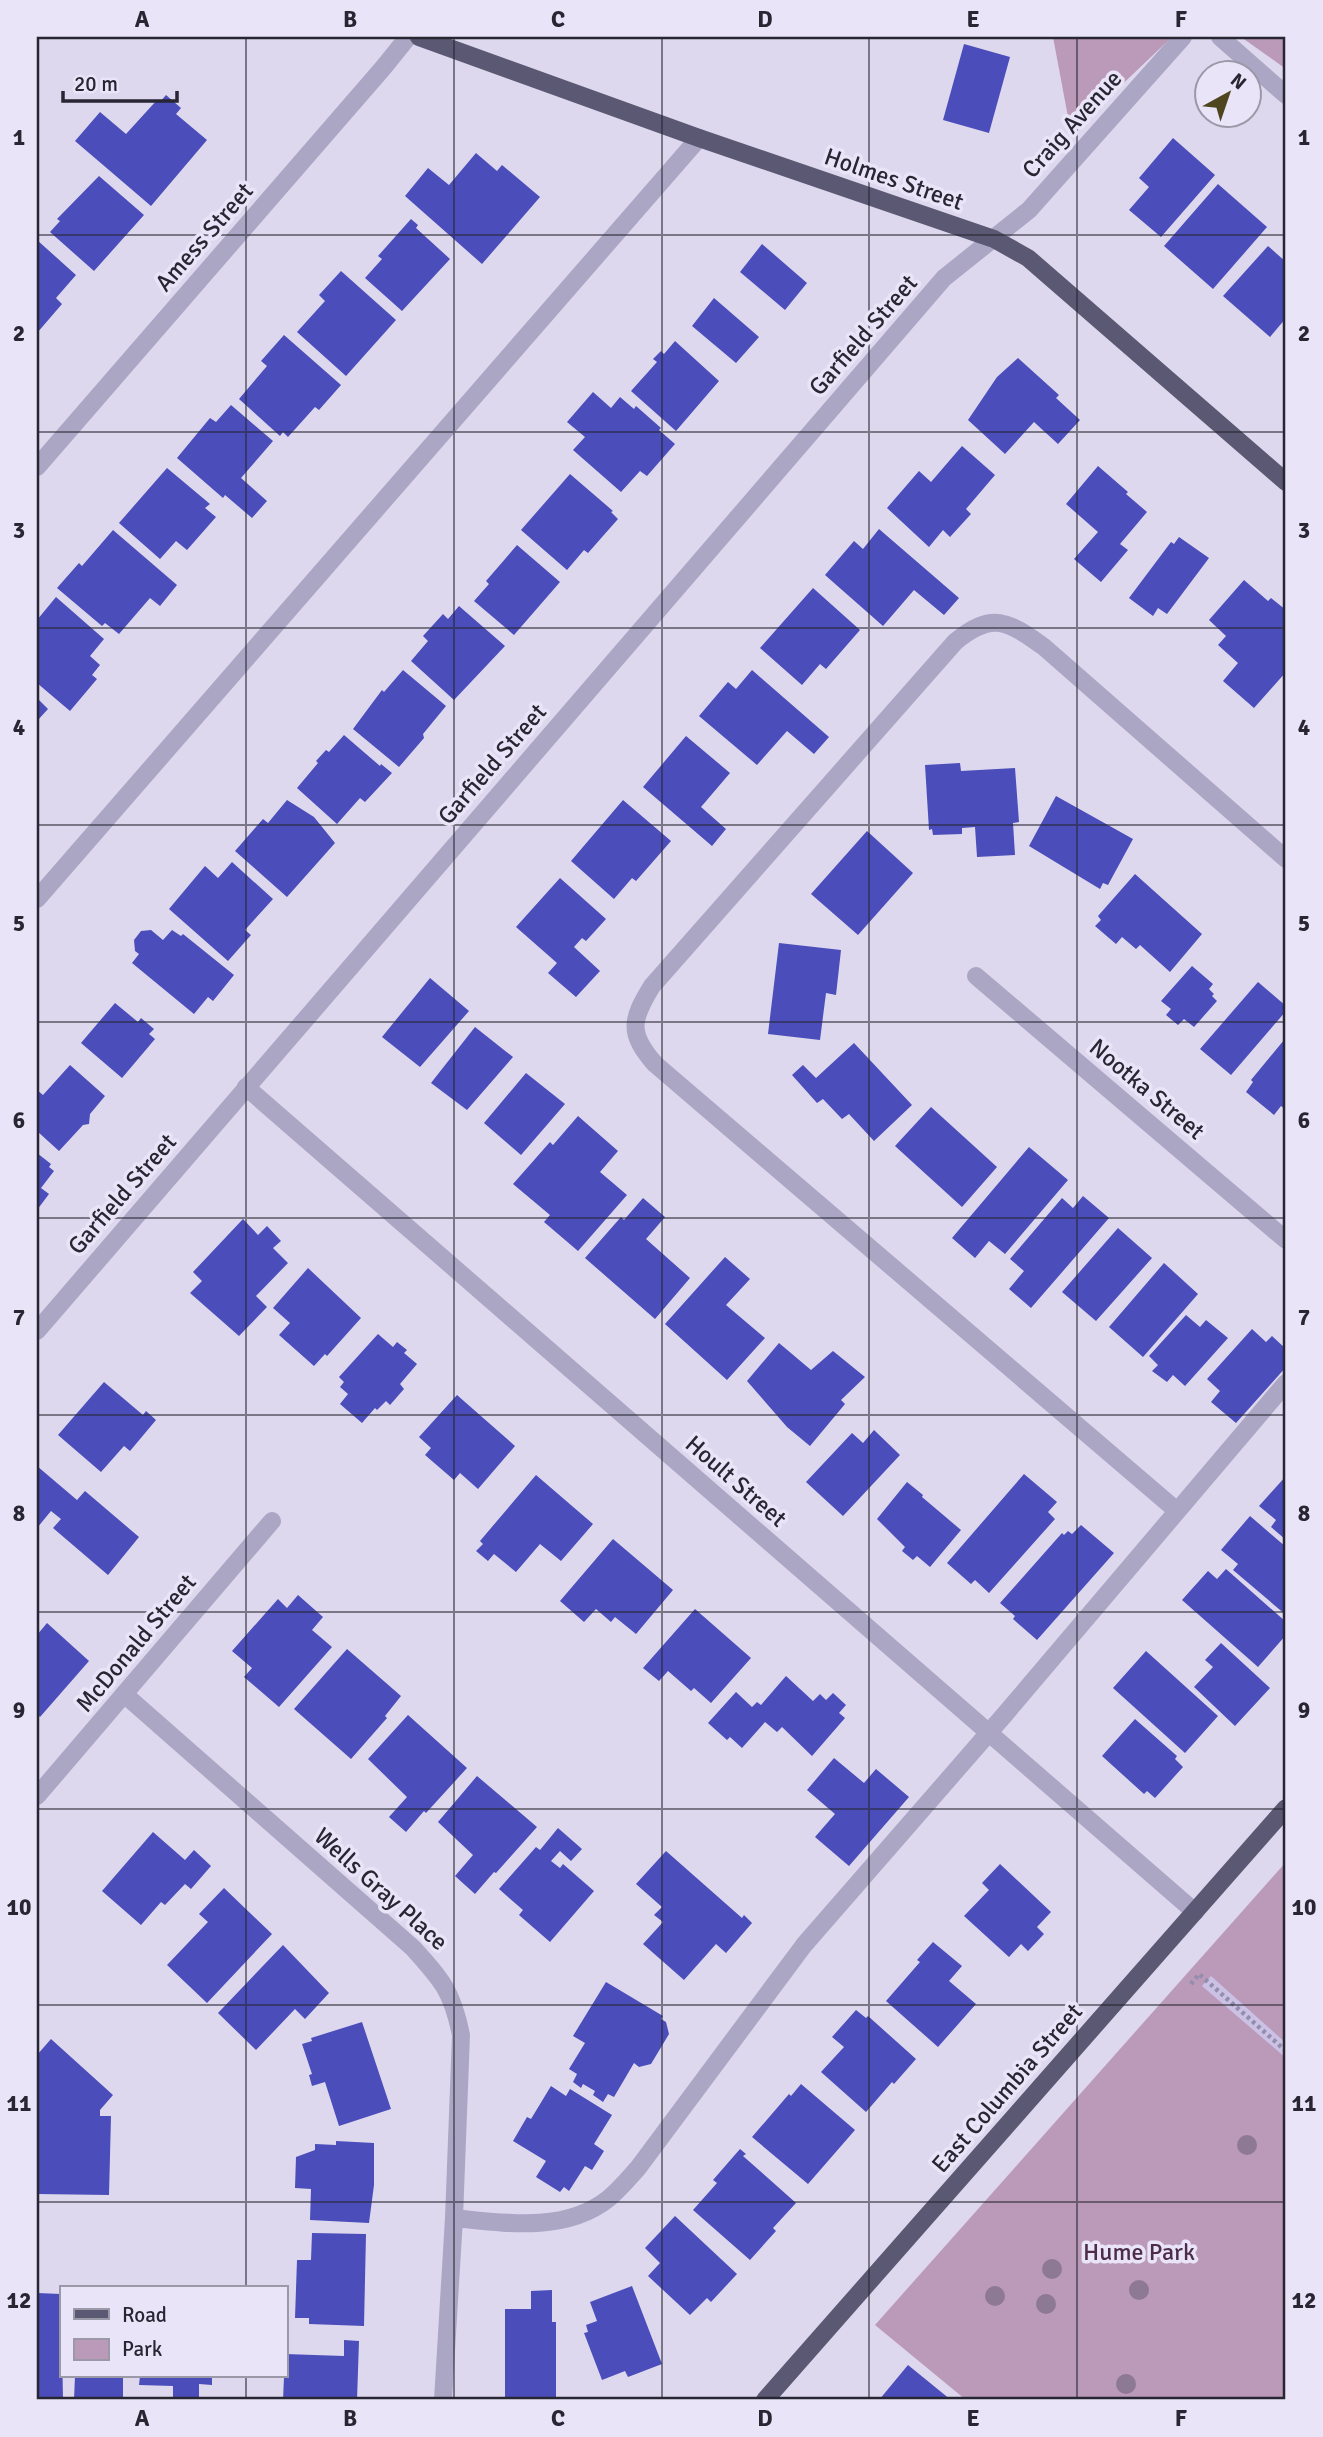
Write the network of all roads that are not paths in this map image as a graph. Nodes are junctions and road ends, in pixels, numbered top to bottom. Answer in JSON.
{"nodes":[{"id":1,"x":408,"y":37,"type":"edge"},
{"id":2,"x":419,"y":37,"type":"edge"},
{"id":3,"x":1183,"y":37,"type":"edge"},
{"id":4,"x":1220,"y":37,"type":"edge"},
{"id":5,"x":1286,"y":95,"type":"edge"},
{"id":6,"x":699,"y":138,"type":"junction"},
{"id":7,"x":994,"y":239,"type":"junction"},
{"id":8,"x":37,"y":467,"type":"edge"},
{"id":9,"x":1286,"y":482,"type":"edge"},
{"id":10,"x":1286,"y":859,"type":"edge"},
{"id":11,"x":37,"y":899,"type":"edge"},
{"id":12,"x":976,"y":976,"type":"dead end"},
{"id":13,"x":246,"y":1087,"type":"junction"},
{"id":14,"x":1286,"y":1240,"type":"edge"},
{"id":15,"x":37,"y":1331,"type":"edge"},
{"id":16,"x":1286,"y":1383,"type":"edge"},
{"id":17,"x":1176,"y":1510,"type":"junction"},
{"id":18,"x":272,"y":1521,"type":"dead end"},
{"id":19,"x":124,"y":1694,"type":"junction"},
{"id":20,"x":988,"y":1733,"type":"junction"},
{"id":21,"x":37,"y":1796,"type":"edge"},
{"id":22,"x":1286,"y":1808,"type":"edge"},
{"id":23,"x":1195,"y":1912,"type":"junction"},
{"id":24,"x":454,"y":2218,"type":"junction"},
{"id":25,"x":443,"y":2400,"type":"edge"},
{"id":26,"x":765,"y":2400,"type":"edge"}],
"edges":[{"from":1,"to":8,"type":"street","name":"Amess Street"},
{"from":2,"to":6,"type":"main road","name":"Holmes Street"},
{"from":3,"to":7,"type":"street","name":"Craig Avenue"},
{"from":4,"to":5,"type":"street"},
{"from":6,"to":7,"type":"main road","name":"Holmes Street"},
{"from":6,"to":11,"type":"street"},
{"from":7,"to":9,"type":"main road","name":"Holmes Street"},
{"from":7,"to":13,"type":"street","name":"Garfield Street"},
{"from":10,"to":17,"type":"street"},
{"from":12,"to":14,"type":"street","name":"Nootka Street"},
{"from":13,"to":15,"type":"street","name":"Garfield Street"},
{"from":13,"to":20,"type":"street","name":"Hoult Street"},
{"from":16,"to":17,"type":"street"},
{"from":17,"to":20,"type":"street"},
{"from":18,"to":19,"type":"street","name":"McDonald Street"},
{"from":19,"to":21,"type":"street","name":"McDonald Street"},
{"from":19,"to":24,"type":"street","name":"Wells Gray Place"},
{"from":20,"to":23,"type":"street","name":"Hoult Street"},
{"from":20,"to":24,"type":"street"},
{"from":22,"to":23,"type":"main road","name":"East Columbia Street"},
{"from":23,"to":26,"type":"main road","name":"East Columbia Street"},
{"from":24,"to":25,"type":"street","name":"Wells Gray Place"}]}
